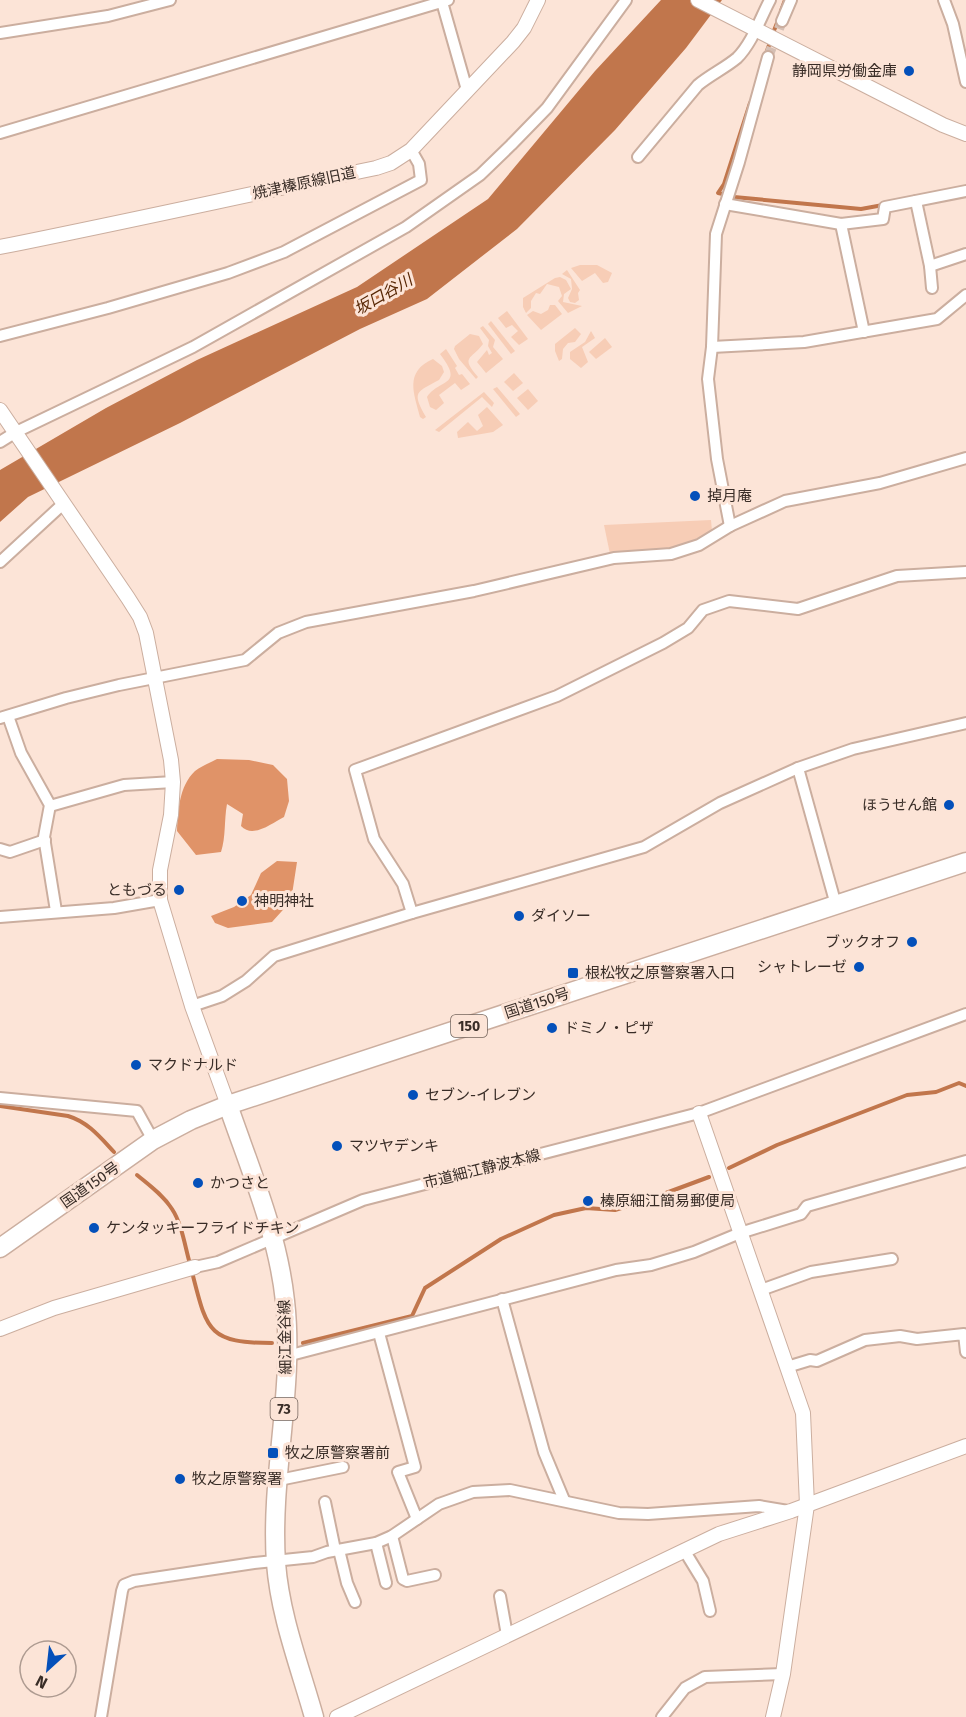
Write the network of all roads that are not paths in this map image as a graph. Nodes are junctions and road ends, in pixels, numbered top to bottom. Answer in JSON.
{"nodes":[{"id":1,"x":170,"y":0,"type":"edge"},
{"id":2,"x":538,"y":0,"type":"edge"},
{"id":3,"x":626,"y":0,"type":"edge"},
{"id":4,"x":698,"y":0,"type":"edge"},
{"id":5,"x":770,"y":0,"type":"edge"},
{"id":6,"x":791,"y":0,"type":"edge"},
{"id":7,"x":944,"y":0,"type":"edge"},
{"id":8,"x":445,"y":1,"type":"edge"},
{"id":9,"x":782,"y":21,"type":"tunnel mouth"},
{"id":10,"x":755,"y":29,"type":"junction"},
{"id":11,"x":0,"y":33,"type":"edge"},
{"id":12,"x":768,"y":57,"type":"tunnel mouth"},
{"id":13,"x":966,"y":82,"type":"edge"},
{"id":14,"x":467,"y":90,"type":"junction"},
{"id":15,"x":0,"y":133,"type":"edge"},
{"id":16,"x":966,"y":134,"type":"edge"},
{"id":17,"x":411,"y":150,"type":"junction"},
{"id":18,"x":638,"y":157,"type":"dead end"},
{"id":19,"x":966,"y":191,"type":"edge"},
{"id":20,"x":916,"y":201,"type":"junction"},
{"id":21,"x":725,"y":204,"type":"junction"},
{"id":22,"x":841,"y":224,"type":"junction"},
{"id":23,"x":0,"y":247,"type":"edge"},
{"id":24,"x":966,"y":254,"type":"edge"},
{"id":25,"x":930,"y":266,"type":"junction"},
{"id":26,"x":932,"y":288,"type":"dead end"},
{"id":27,"x":966,"y":295,"type":"edge"},
{"id":28,"x":864,"y":332,"type":"junction"},
{"id":29,"x":0,"y":336,"type":"edge"},
{"id":30,"x":712,"y":347,"type":"junction"},
{"id":31,"x":0,"y":410,"type":"edge"},
{"id":32,"x":16,"y":432,"type":"junction"},
{"id":33,"x":0,"y":442,"type":"edge"},
{"id":34,"x":966,"y":458,"type":"edge"},
{"id":35,"x":61,"y":502,"type":"junction"},
{"id":36,"x":730,"y":526,"type":"junction"},
{"id":37,"x":0,"y":562,"type":"edge"},
{"id":38,"x":966,"y":572,"type":"edge"},
{"id":39,"x":154,"y":677,"type":"junction"},
{"id":40,"x":4,"y":717,"type":"edge"},
{"id":41,"x":966,"y":723,"type":"edge"},
{"id":42,"x":798,"y":768,"type":"junction"},
{"id":43,"x":173,"y":782,"type":"junction"},
{"id":44,"x":50,"y":806,"type":"junction"},
{"id":45,"x":45,"y":840,"type":"junction"},
{"id":46,"x":0,"y":849,"type":"edge"},
{"id":47,"x":966,"y":862,"type":"edge"},
{"id":48,"x":160,"y":900,"type":"junction"},
{"id":49,"x":836,"y":905,"type":"junction"},
{"id":50,"x":56,"y":911,"type":"junction"},
{"id":51,"x":412,"y":914,"type":"junction"},
{"id":52,"x":0,"y":917,"type":"edge"},
{"id":53,"x":192,"y":1006,"type":"junction"},
{"id":54,"x":966,"y":1014,"type":"edge"},
{"id":55,"x":0,"y":1098,"type":"edge"},
{"id":56,"x":228,"y":1105,"type":"junction"},
{"id":57,"x":699,"y":1113,"type":"junction"},
{"id":58,"x":153,"y":1140,"type":"junction"},
{"id":59,"x":966,"y":1161,"type":"edge"},
{"id":60,"x":740,"y":1233,"type":"junction"},
{"id":61,"x":273,"y":1238,"type":"junction"},
{"id":62,"x":0,"y":1248,"type":"edge"},
{"id":63,"x":892,"y":1259,"type":"dead end"},
{"id":64,"x":191,"y":1268,"type":"joint"},
{"id":65,"x":761,"y":1290,"type":"junction"},
{"id":66,"x":501,"y":1299,"type":"junction"},
{"id":67,"x":0,"y":1329,"type":"edge"},
{"id":68,"x":380,"y":1333,"type":"junction"},
{"id":69,"x":966,"y":1352,"type":"edge"},
{"id":70,"x":287,"y":1356,"type":"junction"},
{"id":71,"x":787,"y":1367,"type":"junction"},
{"id":72,"x":966,"y":1446,"type":"edge"},
{"id":73,"x":343,"y":1467,"type":"dead end"},
{"id":74,"x":279,"y":1480,"type":"junction"},
{"id":75,"x":564,"y":1500,"type":"junction"},
{"id":76,"x":325,"y":1502,"type":"dead end"},
{"id":77,"x":807,"y":1505,"type":"junction"},
{"id":78,"x":791,"y":1511,"type":"junction"},
{"id":79,"x":417,"y":1519,"type":"junction"},
{"id":80,"x":392,"y":1536,"type":"junction"},
{"id":81,"x":376,"y":1543,"type":"junction"},
{"id":82,"x":337,"y":1550,"type":"junction"},
{"id":83,"x":684,"y":1550,"type":"junction"},
{"id":84,"x":276,"y":1562,"type":"junction"},
{"id":85,"x":435,"y":1575,"type":"dead end"},
{"id":86,"x":386,"y":1583,"type":"dead end"},
{"id":87,"x":500,"y":1596,"type":"dead end"},
{"id":88,"x":355,"y":1602,"type":"dead end"},
{"id":89,"x":710,"y":1611,"type":"dead end"},
{"id":90,"x":507,"y":1635,"type":"junction"},
{"id":91,"x":783,"y":1674,"type":"junction"},
{"id":92,"x":101,"y":1717,"type":"edge"},
{"id":93,"x":314,"y":1717,"type":"edge"},
{"id":94,"x":337,"y":1717,"type":"edge"},
{"id":95,"x":662,"y":1717,"type":"edge"},
{"id":96,"x":773,"y":1717,"type":"edge"}],
"edges":[{"from":1,"to":11,"type":"street"},
{"from":2,"to":14,"type":"street","name":"焼津榛原線旧道"},
{"from":3,"to":32,"type":"street"},
{"from":4,"to":10,"type":"street"},
{"from":5,"to":10,"type":"street"},
{"from":6,"to":9,"type":"street"},
{"from":7,"to":13,"type":"street"},
{"from":8,"to":14,"type":"street"},
{"from":8,"to":15,"type":"street"},
{"from":10,"to":16,"type":"street"},
{"from":10,"to":18,"type":"street"},
{"from":12,"to":21,"type":"street"},
{"from":14,"to":17,"type":"street","name":"焼津榛原線旧道"},
{"from":17,"to":23,"type":"street","name":"焼津榛原線旧道"},
{"from":17,"to":29,"type":"street"},
{"from":19,"to":20,"type":"street"},
{"from":20,"to":22,"type":"street"},
{"from":20,"to":25,"type":"street"},
{"from":21,"to":22,"type":"street"},
{"from":21,"to":30,"type":"street"},
{"from":22,"to":28,"type":"street"},
{"from":24,"to":25,"type":"street"},
{"from":25,"to":26,"type":"street"},
{"from":27,"to":28,"type":"street"},
{"from":28,"to":30,"type":"street"},
{"from":30,"to":36,"type":"street"},
{"from":31,"to":32,"type":"street"},
{"from":32,"to":33,"type":"street"},
{"from":32,"to":35,"type":"street"},
{"from":34,"to":36,"type":"street"},
{"from":35,"to":37,"type":"street"},
{"from":35,"to":39,"type":"street"},
{"from":36,"to":39,"type":"street"},
{"from":38,"to":51,"type":"street"},
{"from":39,"to":40,"type":"street"},
{"from":39,"to":43,"type":"street"},
{"from":40,"to":44,"type":"street"},
{"from":41,"to":42,"type":"street"},
{"from":42,"to":49,"type":"street"},
{"from":42,"to":51,"type":"street"},
{"from":43,"to":44,"type":"street"},
{"from":43,"to":48,"type":"street"},
{"from":44,"to":45,"type":"street"},
{"from":45,"to":46,"type":"street"},
{"from":45,"to":50,"type":"street"},
{"from":47,"to":49,"type":"main road","name":"国道150号","number":"150"},
{"from":48,"to":50,"type":"street"},
{"from":48,"to":53,"type":"street"},
{"from":49,"to":56,"type":"main road","name":"国道150号","number":"150"},
{"from":50,"to":52,"type":"street"},
{"from":51,"to":53,"type":"street"},
{"from":53,"to":56,"type":"street"},
{"from":54,"to":57,"type":"street","name":"市道細江静波本線"},
{"from":55,"to":58,"type":"street"},
{"from":56,"to":58,"type":"main road","name":"国道150号","number":"150"},
{"from":56,"to":61,"type":"main road","name":"細江金谷線","number":"73"},
{"from":57,"to":60,"type":"street"},
{"from":57,"to":61,"type":"street","name":"市道細江静波本線"},
{"from":58,"to":62,"type":"main road","name":"国道150号","number":"150"},
{"from":59,"to":60,"type":"street"},
{"from":60,"to":65,"type":"street"},
{"from":60,"to":66,"type":"street"},
{"from":61,"to":64,"type":"street","name":"市道細江静波本線"},
{"from":61,"to":70,"type":"main road","name":"細江金谷線","number":"73"},
{"from":63,"to":65,"type":"street"},
{"from":64,"to":67,"type":"street","name":"市道細江静波本線"},
{"from":65,"to":71,"type":"street"},
{"from":66,"to":68,"type":"street"},
{"from":66,"to":75,"type":"street"},
{"from":68,"to":70,"type":"street"},
{"from":68,"to":79,"type":"street"},
{"from":69,"to":71,"type":"street"},
{"from":70,"to":74,"type":"main road","name":"細江金谷線","number":"73"},
{"from":71,"to":77,"type":"street"},
{"from":72,"to":77,"type":"street"},
{"from":73,"to":74,"type":"street"},
{"from":74,"to":84,"type":"main road","name":"細江金谷線","number":"73"},
{"from":75,"to":78,"type":"street"},
{"from":75,"to":79,"type":"street"},
{"from":76,"to":82,"type":"street"},
{"from":77,"to":78,"type":"street"},
{"from":77,"to":91,"type":"street"},
{"from":78,"to":83,"type":"street"},
{"from":79,"to":80,"type":"street"},
{"from":80,"to":81,"type":"street"},
{"from":80,"to":85,"type":"street"},
{"from":81,"to":82,"type":"street"},
{"from":81,"to":86,"type":"street"},
{"from":82,"to":84,"type":"street"},
{"from":82,"to":88,"type":"street"},
{"from":83,"to":89,"type":"street"},
{"from":83,"to":90,"type":"street"},
{"from":84,"to":92,"type":"street"},
{"from":84,"to":93,"type":"main road","name":"細江金谷線","number":"73"},
{"from":87,"to":90,"type":"street"},
{"from":90,"to":94,"type":"street"},
{"from":91,"to":95,"type":"street"},
{"from":91,"to":96,"type":"street"}]}
